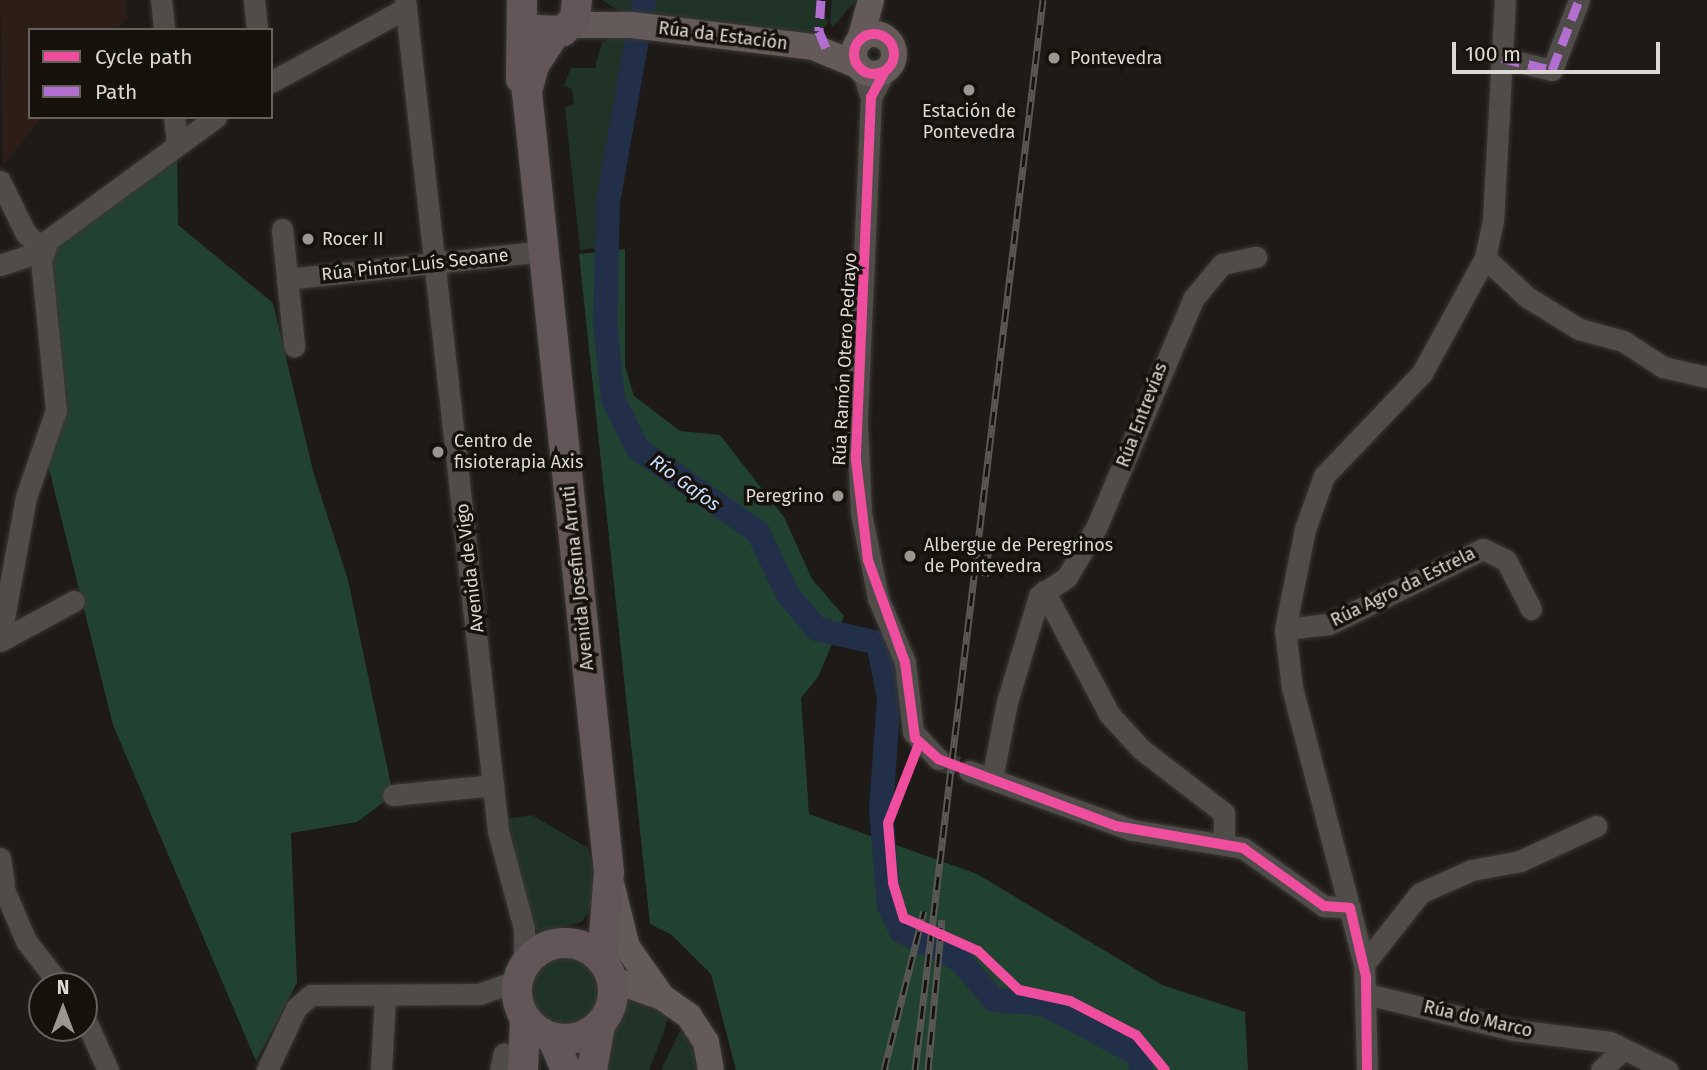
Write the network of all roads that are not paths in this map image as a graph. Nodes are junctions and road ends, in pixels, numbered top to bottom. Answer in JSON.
{"nodes":[{"id":1,"x":161,"y":0,"type":"edge"},
{"id":2,"x":254,"y":0,"type":"edge"},
{"id":3,"x":871,"y":0,"type":"edge"},
{"id":4,"x":1505,"y":0,"type":"edge"},
{"id":5,"x":1579,"y":0,"type":"edge"},
{"id":6,"x":405,"y":4,"type":"edge"},
{"id":7,"x":522,"y":5,"type":"edge"},
{"id":8,"x":571,"y":15,"type":"edge"},
{"id":9,"x":164,"y":28,"type":"edge"},
{"id":10,"x":257,"y":28,"type":"edge"},
{"id":11,"x":867,"y":54,"type":"junction"},
{"id":12,"x":1502,"y":58,"type":"junction"},
{"id":13,"x":273,"y":81,"type":"edge"},
{"id":14,"x":527,"y":92,"type":"junction"},
{"id":15,"x":174,"y":119,"type":"edge"},
{"id":16,"x":213,"y":119,"type":"edge"},
{"id":17,"x":177,"y":142,"type":"junction"},
{"id":18,"x":0,"y":181,"type":"edge"},
{"id":19,"x":282,"y":229,"type":"dead end"},
{"id":20,"x":45,"y":250,"type":"junction"},
{"id":21,"x":544,"y":251,"type":"junction"},
{"id":22,"x":1256,"y":257,"type":"dead end"},
{"id":23,"x":1485,"y":258,"type":"junction"},
{"id":24,"x":435,"y":263,"type":"junction"},
{"id":25,"x":0,"y":265,"type":"edge"},
{"id":26,"x":287,"y":279,"type":"junction"},
{"id":27,"x":294,"y":345,"type":"dead end"},
{"id":28,"x":1707,"y":377,"type":"edge"},
{"id":29,"x":1044,"y":591,"type":"junction"},
{"id":30,"x":74,"y":601,"type":"dead end"},
{"id":31,"x":1531,"y":609,"type":"dead end"},
{"id":32,"x":1285,"y":629,"type":"junction"},
{"id":33,"x":0,"y":641,"type":"edge"},
{"id":34,"x":938,"y":759,"type":"tunnel mouth"},
{"id":35,"x":969,"y":771,"type":"tunnel mouth"},
{"id":36,"x":992,"y":779,"type":"junction"},
{"id":37,"x":494,"y":785,"type":"junction"},
{"id":38,"x":393,"y":795,"type":"dead end"},
{"id":39,"x":1596,"y":826,"type":"dead end"},
{"id":40,"x":1224,"y":843,"type":"junction"},
{"id":41,"x":0,"y":858,"type":"edge"},
{"id":42,"x":1342,"y":872,"type":"junction"},
{"id":43,"x":2,"y":882,"type":"edge"},
{"id":44,"x":607,"y":894,"type":"junction"},
{"id":45,"x":1317,"y":895,"type":"junction"},
{"id":46,"x":1350,"y":905,"type":"junction"},
{"id":47,"x":1356,"y":936,"type":"junction"},
{"id":48,"x":570,"y":944,"type":"junction"},
{"id":49,"x":1364,"y":964,"type":"junction"},
{"id":50,"x":607,"y":970,"type":"junction"},
{"id":51,"x":50,"y":972,"type":"edge"},
{"id":52,"x":522,"y":993,"type":"junction"},
{"id":53,"x":1367,"y":993,"type":"junction"},
{"id":54,"x":384,"y":995,"type":"junction"},
{"id":55,"x":674,"y":1005,"type":"junction"},
{"id":56,"x":600,"y":1025,"type":"junction"},
{"id":57,"x":552,"y":1037,"type":"junction"},
{"id":58,"x":95,"y":1042,"type":"edge"},
{"id":59,"x":1616,"y":1045,"type":"junction"},
{"id":60,"x":509,"y":1064,"type":"edge"},
{"id":61,"x":108,"y":1070,"type":"edge"},
{"id":62,"x":267,"y":1070,"type":"edge"},
{"id":63,"x":381,"y":1070,"type":"edge"},
{"id":64,"x":566,"y":1070,"type":"edge"},
{"id":65,"x":592,"y":1070,"type":"edge"},
{"id":66,"x":710,"y":1070,"type":"edge"},
{"id":67,"x":1367,"y":1070,"type":"edge"},
{"id":68,"x":1601,"y":1070,"type":"edge"},
{"id":69,"x":1667,"y":1070,"type":"edge"}],
"edges":[{"from":1,"to":9,"type":"street"},
{"from":2,"to":10,"type":"street"},
{"from":3,"to":11,"type":"main road"},
{"from":4,"to":12,"type":"street"},
{"from":5,"to":12,"type":"street"},
{"from":6,"to":13,"type":"street"},
{"from":6,"to":24,"type":"street","name":"Avenida de Vigo"},
{"from":7,"to":8,"type":"highway"},
{"from":7,"to":14,"type":"highway"},
{"from":8,"to":11,"type":"main road","name":"Rúa da Estación"},
{"from":8,"to":14,"type":"highway","name":"Avenida Josefina Arruti"},
{"from":11,"to":34,"type":"street","name":"Rúa Ramón Otero Pedrayo"},
{"from":12,"to":23,"type":"street"},
{"from":14,"to":21,"type":"highway","name":"Avenida Josefina Arruti"},
{"from":15,"to":17,"type":"street"},
{"from":16,"to":17,"type":"street"},
{"from":17,"to":20,"type":"street"},
{"from":18,"to":20,"type":"street"},
{"from":19,"to":26,"type":"street"},
{"from":20,"to":25,"type":"street"},
{"from":20,"to":33,"type":"street"},
{"from":21,"to":24,"type":"street","name":"Rúa Pintor Luís Seoane"},
{"from":21,"to":44,"type":"highway","name":"Avenida Josefina Arruti"},
{"from":22,"to":29,"type":"street","name":"Rúa Entrevías"},
{"from":23,"to":28,"type":"street"},
{"from":23,"to":32,"type":"street"},
{"from":24,"to":26,"type":"street","name":"Rúa Pintor Luís Seoane"},
{"from":24,"to":37,"type":"street","name":"Avenida de Vigo"},
{"from":26,"to":27,"type":"street"},
{"from":29,"to":36,"type":"street"},
{"from":29,"to":40,"type":"street"},
{"from":30,"to":33,"type":"street"},
{"from":31,"to":32,"type":"street","name":"Rúa Agro da Estrela"},
{"from":32,"to":42,"type":"street"},
{"from":35,"to":36,"type":"street"},
{"from":36,"to":40,"type":"street"},
{"from":37,"to":38,"type":"street"},
{"from":37,"to":52,"type":"street","name":"Avenida de Vigo"},
{"from":39,"to":49,"type":"street"},
{"from":40,"to":45,"type":"street"},
{"from":41,"to":43,"type":"street"},
{"from":42,"to":45,"type":"street"},
{"from":42,"to":46,"type":"street"},
{"from":43,"to":51,"type":"street"},
{"from":44,"to":48,"type":"highway"},
{"from":44,"to":50,"type":"highway","name":"Avenida Josefina Arruti"},
{"from":44,"to":55,"type":"main road"},
{"from":45,"to":46,"type":"street"},
{"from":45,"to":47,"type":"street"},
{"from":46,"to":47,"type":"street"},
{"from":47,"to":49,"type":"street"},
{"from":48,"to":50,"type":"highway"},
{"from":48,"to":52,"type":"highway"},
{"from":49,"to":53,"type":"street"},
{"from":50,"to":55,"type":"main road"},
{"from":50,"to":56,"type":"highway"},
{"from":52,"to":54,"type":"street"},
{"from":52,"to":57,"type":"highway"},
{"from":52,"to":60,"type":"highway"},
{"from":53,"to":59,"type":"street","name":"Rúa do Marco"},
{"from":53,"to":67,"type":"street"},
{"from":54,"to":62,"type":"street"},
{"from":54,"to":63,"type":"street"},
{"from":55,"to":66,"type":"main road"},
{"from":56,"to":57,"type":"highway"},
{"from":56,"to":65,"type":"highway"},
{"from":57,"to":64,"type":"highway"},
{"from":58,"to":61,"type":"street"},
{"from":59,"to":68,"type":"street"},
{"from":59,"to":69,"type":"street","name":"Rúa do Marco"}]}
